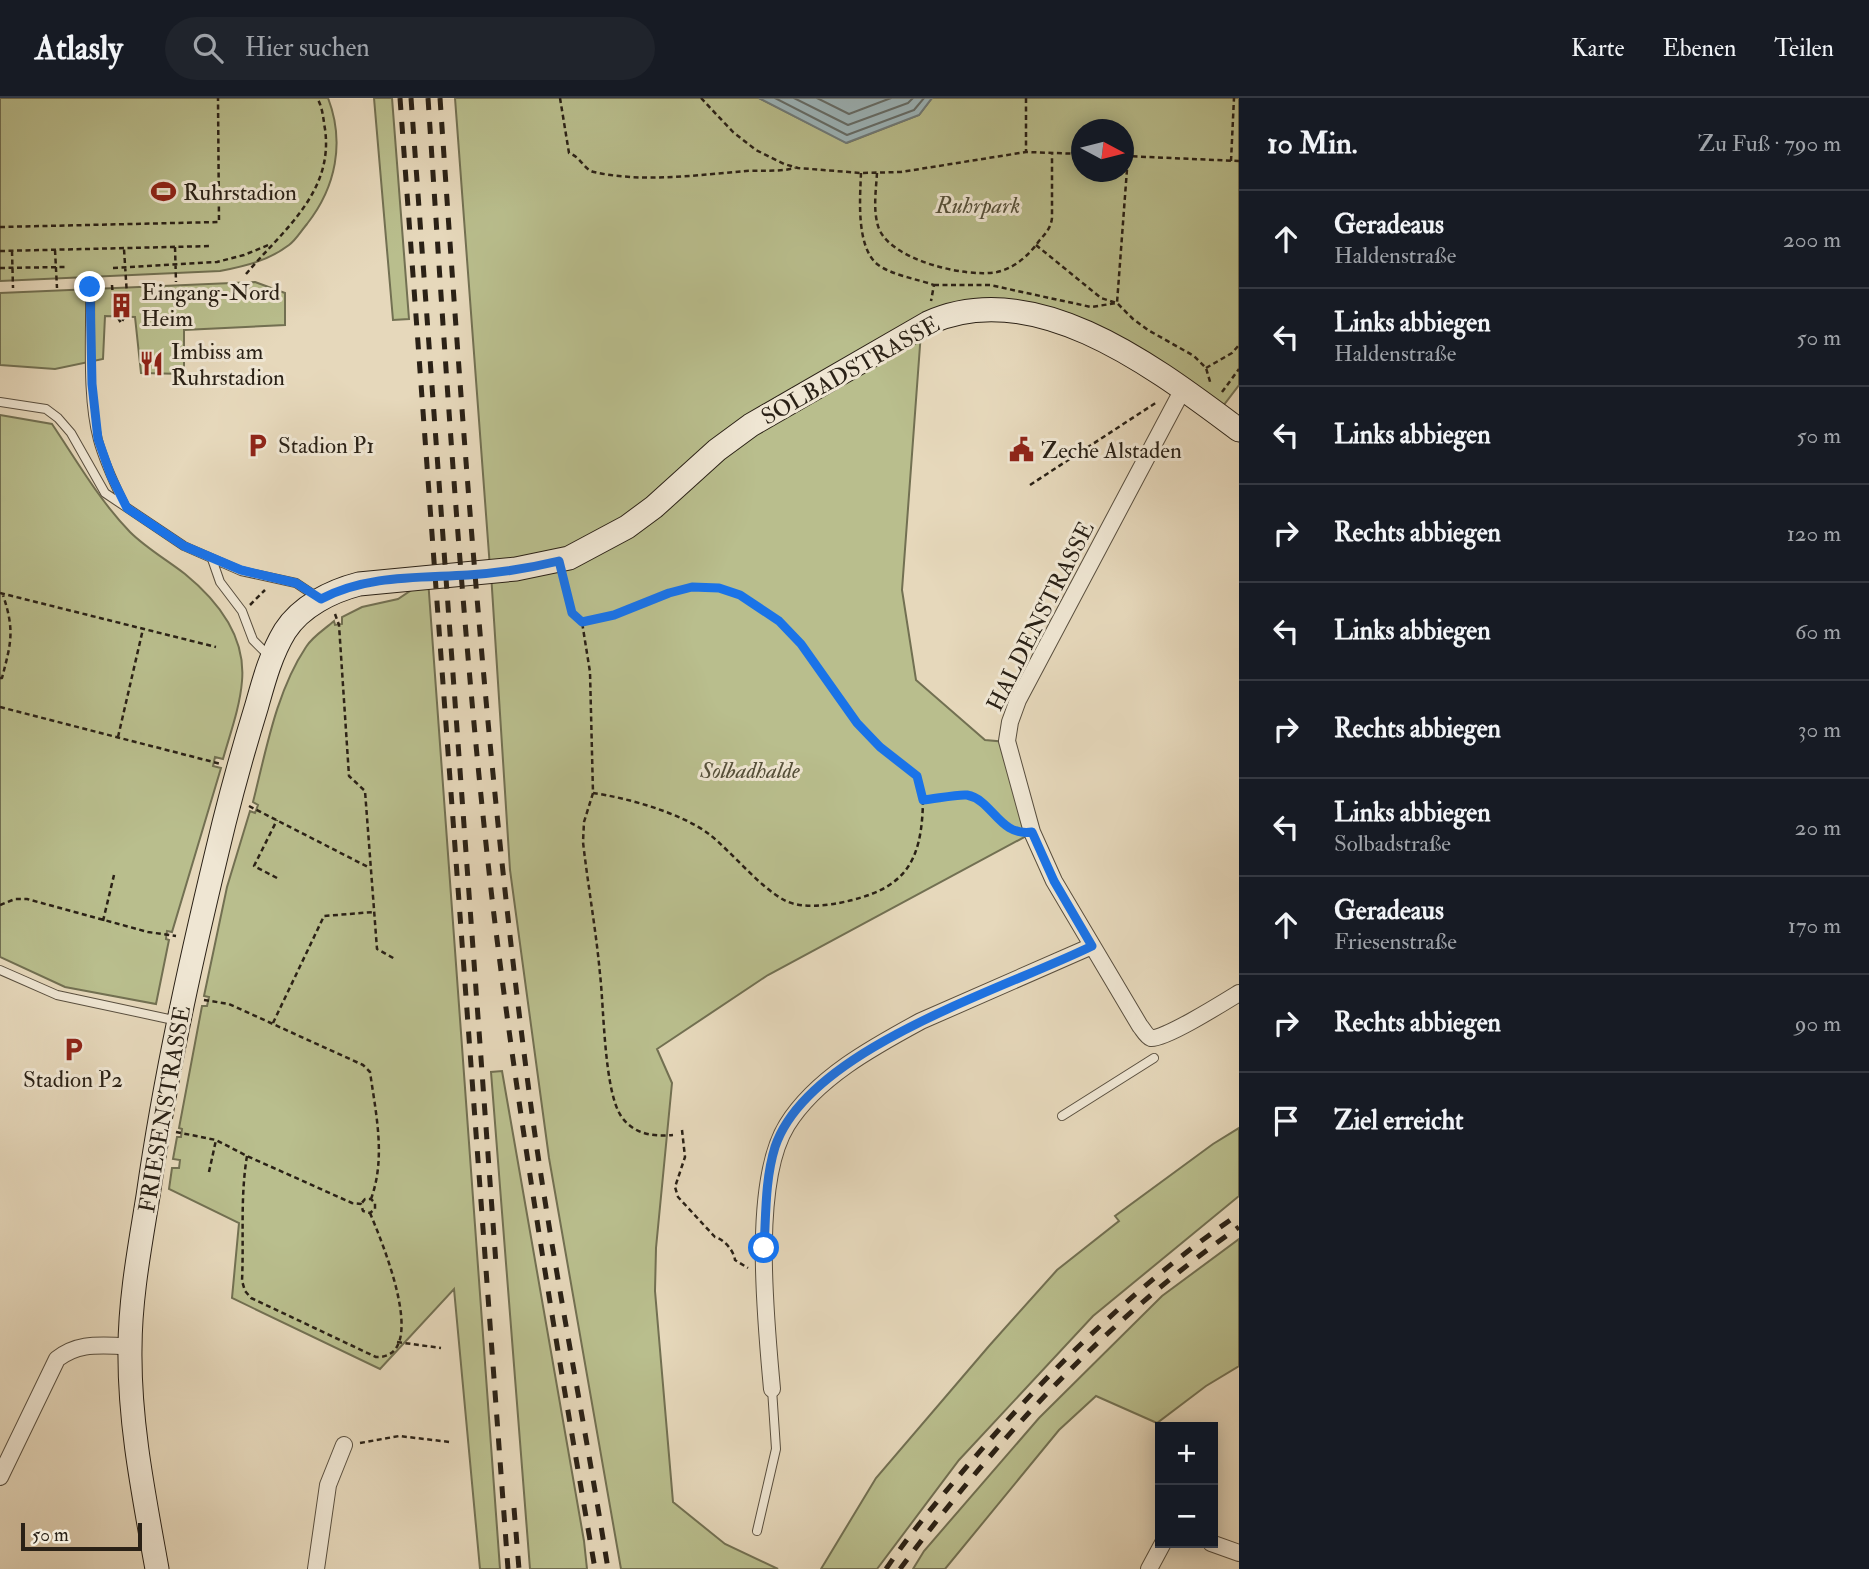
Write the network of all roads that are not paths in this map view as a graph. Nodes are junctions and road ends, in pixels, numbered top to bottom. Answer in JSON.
{"nodes":[{"id":1,"x":90,"y":287,"type":"dead end"},
{"id":2,"x":1182,"y":388,"type":"junction"},
{"id":3,"x":0,"y":402,"type":"edge"},
{"id":4,"x":1239,"y":430,"type":"edge"},
{"id":5,"x":127,"y":508,"type":"junction"},
{"id":6,"x":212,"y":559,"type":"junction"},
{"id":7,"x":516,"y":569,"type":"joint"},
{"id":8,"x":321,"y":599,"type":"junction"},
{"id":9,"x":271,"y":657,"type":"junction"},
{"id":10,"x":1092,"y":946,"type":"junction"},
{"id":11,"x":0,"y":970,"type":"edge"},
{"id":12,"x":1239,"y":993,"type":"edge"},
{"id":13,"x":181,"y":1010,"type":"junction"},
{"id":14,"x":1154,"y":1058,"type":"dead end"},
{"id":15,"x":1062,"y":1116,"type":"dead end"},
{"id":16,"x":130,"y":1346,"type":"junction"},
{"id":17,"x":772,"y":1389,"type":"joint"},
{"id":18,"x":344,"y":1445,"type":"road end"},
{"id":19,"x":0,"y":1477,"type":"edge"},
{"id":20,"x":757,"y":1531,"type":"dead end"},
{"id":21,"x":1218,"y":1546,"type":"edge"},
{"id":22,"x":1160,"y":1548,"type":"edge"},
{"id":23,"x":1239,"y":1553,"type":"edge"},
{"id":24,"x":157,"y":1569,"type":"edge"},
{"id":25,"x":316,"y":1569,"type":"edge"},
{"id":26,"x":1149,"y":1569,"type":"edge"}],
"edges":[{"from":1,"to":5,"type":"lane"},
{"from":2,"to":4,"type":"street","name":"SOLBADSTRASSE"},
{"from":2,"to":7,"type":"street","name":"SOLBADSTRASSE"},
{"from":2,"to":10,"type":"street","name":"HALDENSTRASSE"},
{"from":3,"to":5,"type":"lane"},
{"from":5,"to":6,"type":"lane"},
{"from":6,"to":8,"type":"lane"},
{"from":6,"to":9,"type":"lane"},
{"from":7,"to":8,"type":"street","name":"FRIESENSTRASSE"},
{"from":8,"to":9,"type":"street","name":"FRIESENSTRASSE"},
{"from":9,"to":13,"type":"street","name":"FRIESENSTRASSE"},
{"from":10,"to":12,"type":"street","name":"HALDENSTRASSE"},
{"from":10,"to":17,"type":"street"},
{"from":11,"to":13,"type":"lane"},
{"from":13,"to":16,"type":"street","name":"FRIESENSTRASSE"},
{"from":14,"to":15,"type":"lane"},
{"from":16,"to":19,"type":"street"},
{"from":16,"to":24,"type":"street","name":"FRIESENSTRASSE"},
{"from":17,"to":20,"type":"lane"},
{"from":18,"to":25,"type":"street"},
{"from":21,"to":23,"type":"street"},
{"from":22,"to":26,"type":"street"}]}
